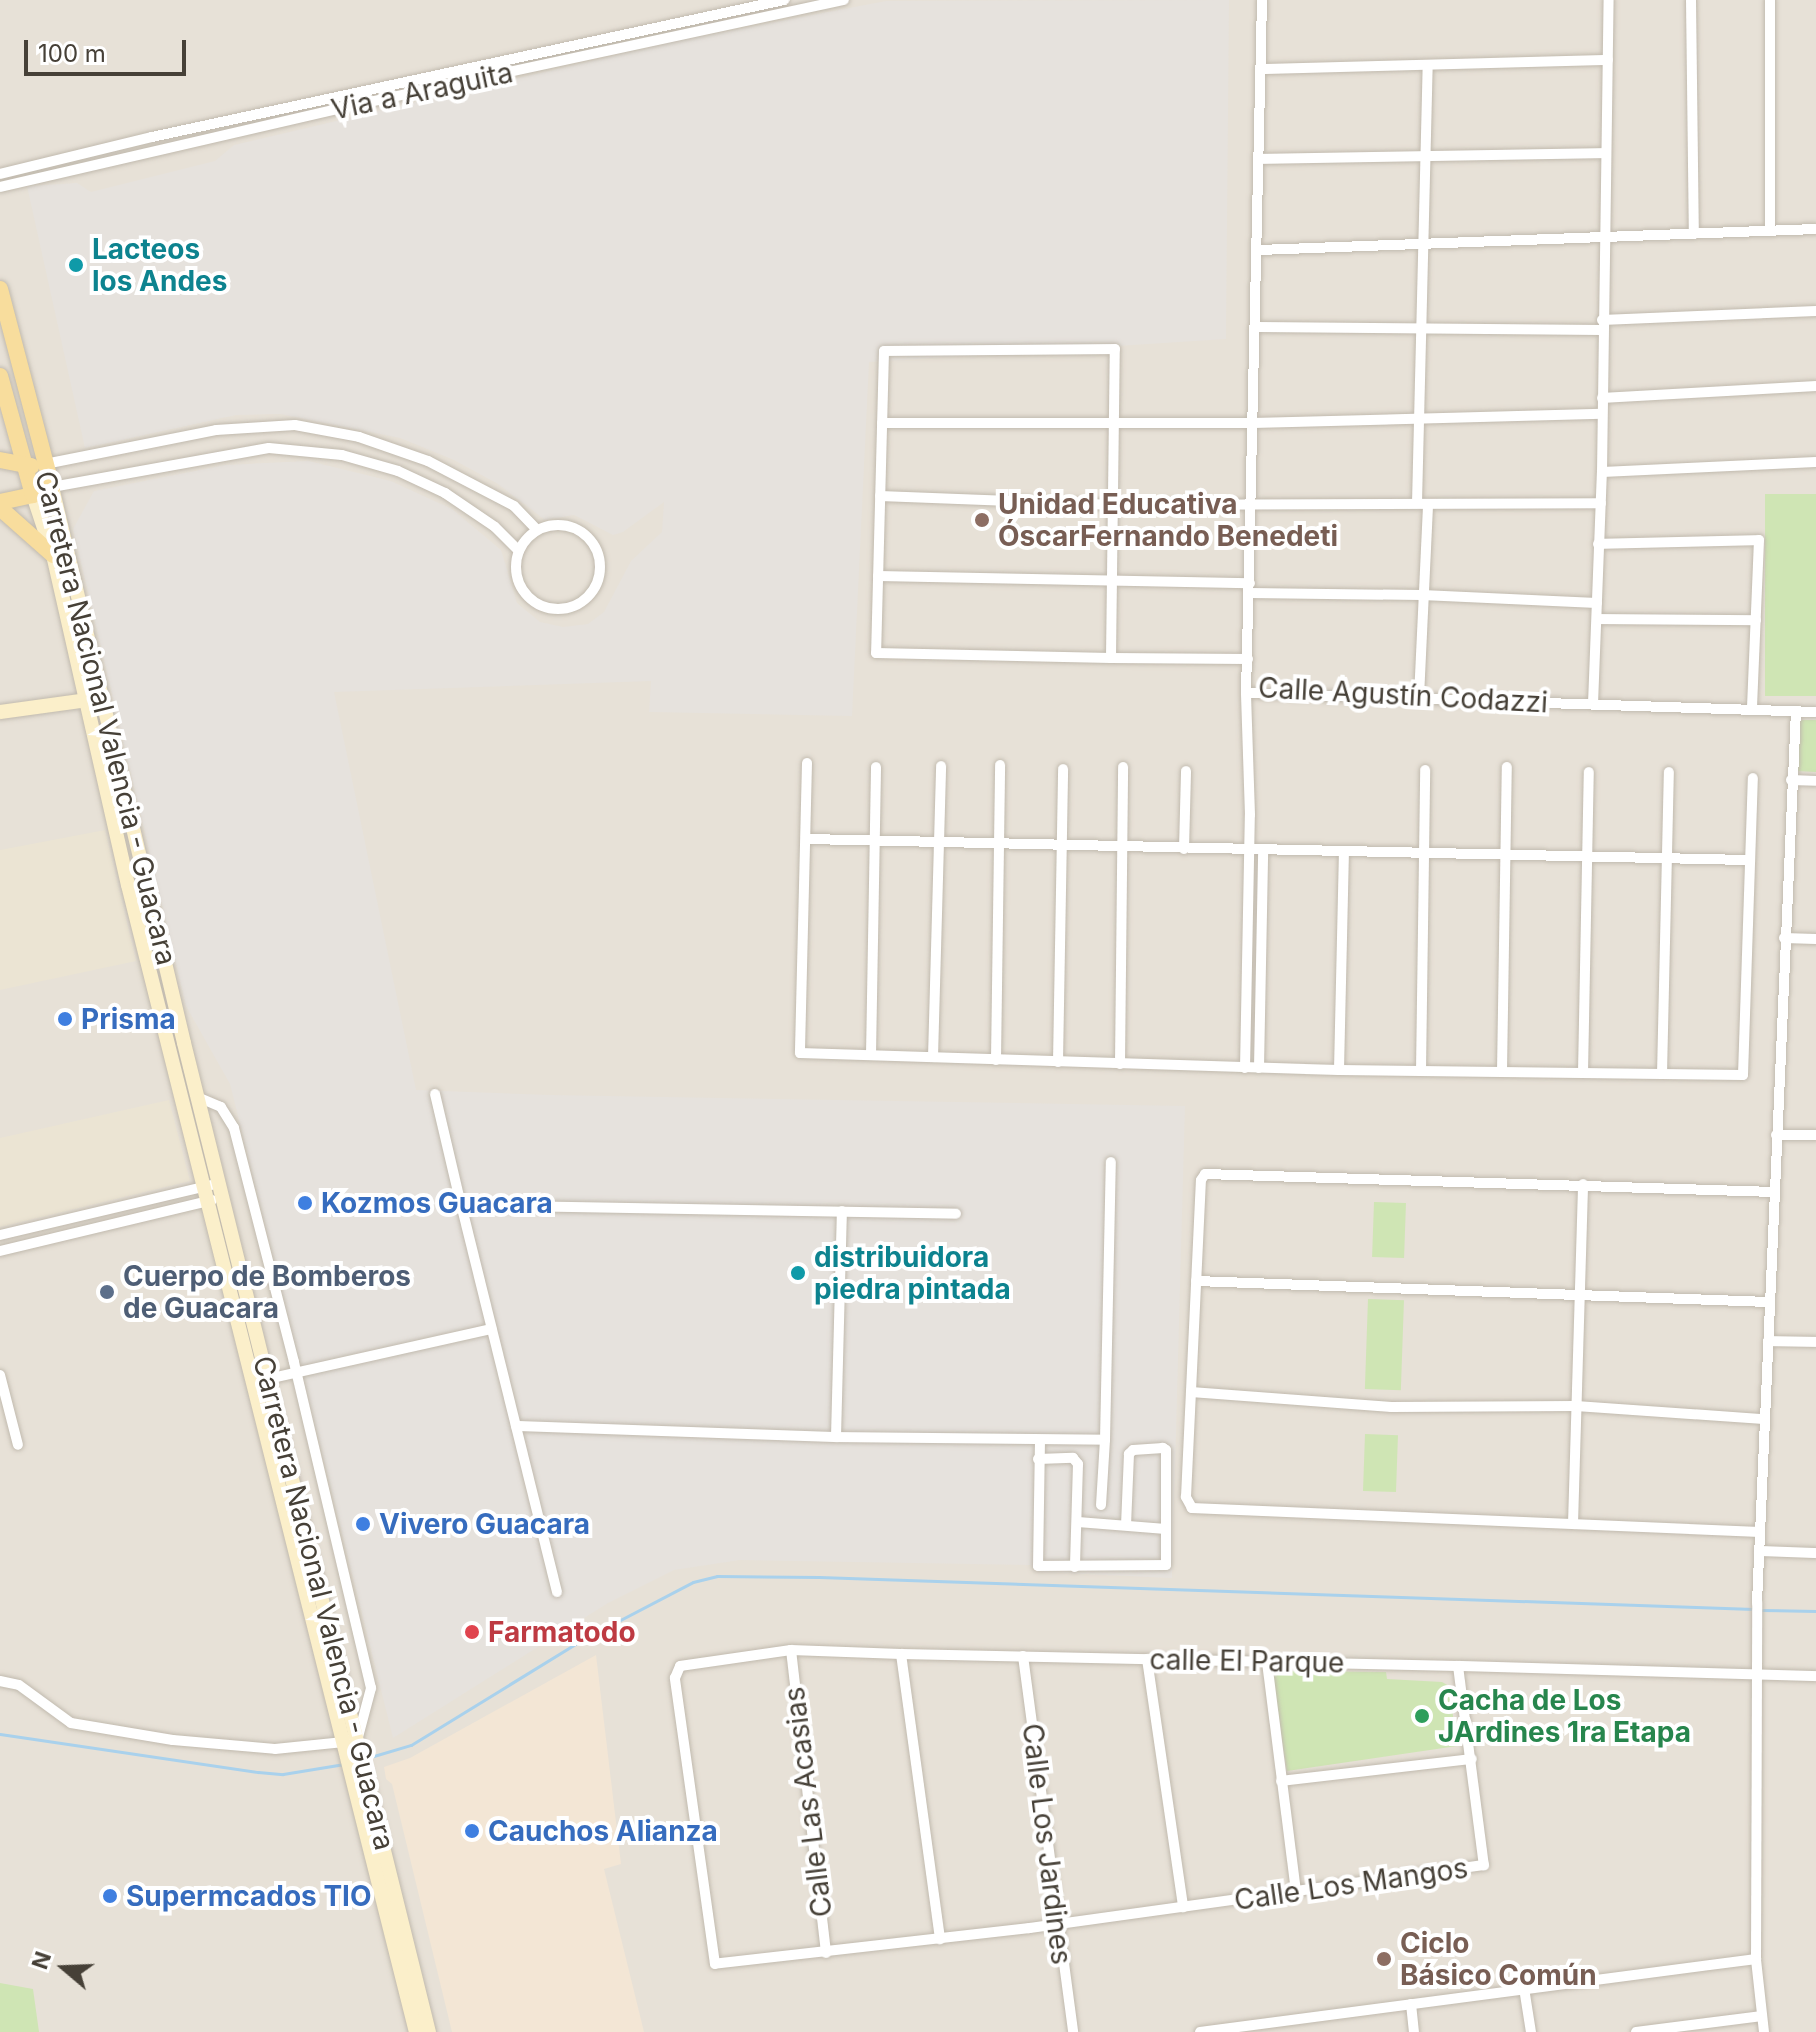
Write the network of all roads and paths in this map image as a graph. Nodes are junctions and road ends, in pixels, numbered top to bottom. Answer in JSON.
{"nodes":[{"id":1,"x":784,"y":0,"type":"edge"},
{"id":2,"x":844,"y":0,"type":"edge"},
{"id":3,"x":1262,"y":0,"type":"edge"},
{"id":4,"x":1609,"y":0,"type":"edge"},
{"id":5,"x":1691,"y":0,"type":"edge"},
{"id":6,"x":1770,"y":0,"type":"edge"},
{"id":7,"x":1608,"y":60,"type":"junction"},
{"id":8,"x":1428,"y":66,"type":"junction"},
{"id":9,"x":1261,"y":69,"type":"junction"},
{"id":10,"x":1605,"y":153,"type":"junction"},
{"id":11,"x":1426,"y":157,"type":"junction"},
{"id":12,"x":1260,"y":159,"type":"junction"},
{"id":13,"x":0,"y":174,"type":"edge"},
{"id":14,"x":0,"y":187,"type":"edge"},
{"id":15,"x":1816,"y":229,"type":"edge"},
{"id":16,"x":1770,"y":231,"type":"junction"},
{"id":17,"x":1694,"y":234,"type":"junction"},
{"id":18,"x":1603,"y":240,"type":"junction"},
{"id":19,"x":1424,"y":242,"type":"junction"},
{"id":20,"x":1259,"y":250,"type":"junction"},
{"id":21,"x":0,"y":289,"type":"edge"},
{"id":22,"x":1816,"y":311,"type":"edge"},
{"id":23,"x":1602,"y":325,"type":"junction"},
{"id":24,"x":1257,"y":327,"type":"junction"},
{"id":25,"x":1421,"y":331,"type":"junction"},
{"id":26,"x":0,"y":376,"type":"edge"},
{"id":27,"x":1816,"y":386,"type":"edge"},
{"id":28,"x":5,"y":398,"type":"junction"},
{"id":29,"x":1602,"y":398,"type":"junction"},
{"id":30,"x":1602,"y":414,"type":"junction"},
{"id":31,"x":0,"y":418,"type":"edge"},
{"id":32,"x":1418,"y":418,"type":"junction"},
{"id":33,"x":882,"y":423,"type":"junction"},
{"id":34,"x":1253,"y":423,"type":"junction"},
{"id":35,"x":1116,"y":424,"type":"junction"},
{"id":36,"x":0,"y":460,"type":"edge"},
{"id":37,"x":1816,"y":462,"type":"edge"},
{"id":38,"x":45,"y":464,"type":"junction"},
{"id":39,"x":24,"y":467,"type":"junction"},
{"id":40,"x":1602,"y":472,"type":"junction"},
{"id":41,"x":52,"y":487,"type":"junction"},
{"id":42,"x":33,"y":495,"type":"junction"},
{"id":43,"x":880,"y":496,"type":"junction"},
{"id":44,"x":1250,"y":502,"type":"junction"},
{"id":45,"x":1601,"y":503,"type":"junction"},
{"id":46,"x":1422,"y":504,"type":"junction"},
{"id":47,"x":0,"y":505,"type":"edge"},
{"id":48,"x":1115,"y":505,"type":"junction"},
{"id":49,"x":537,"y":530,"type":"junction"},
{"id":50,"x":1598,"y":544,"type":"junction"},
{"id":51,"x":519,"y":551,"type":"junction"},
{"id":52,"x":53,"y":555,"type":"junction"},
{"id":53,"x":878,"y":576,"type":"junction"},
{"id":54,"x":1114,"y":579,"type":"junction"},
{"id":55,"x":1250,"y":588,"type":"junction"},
{"id":56,"x":1422,"y":595,"type":"junction"},
{"id":57,"x":1597,"y":603,"type":"junction"},
{"id":58,"x":1597,"y":619,"type":"junction"},
{"id":59,"x":1756,"y":620,"type":"junction"},
{"id":60,"x":1111,"y":658,"type":"junction"},
{"id":61,"x":1248,"y":659,"type":"junction"},
{"id":62,"x":1246,"y":693,"type":"junction"},
{"id":63,"x":1419,"y":697,"type":"junction"},
{"id":64,"x":95,"y":699,"type":"junction"},
{"id":65,"x":1593,"y":704,"type":"junction"},
{"id":66,"x":1752,"y":710,"type":"junction"},
{"id":67,"x":1796,"y":711,"type":"junction"},
{"id":68,"x":0,"y":712,"type":"edge"},
{"id":69,"x":1816,"y":712,"type":"edge"},
{"id":70,"x":807,"y":763,"type":"dead end"},
{"id":71,"x":1000,"y":765,"type":"dead end"},
{"id":72,"x":941,"y":766,"type":"dead end"},
{"id":73,"x":876,"y":767,"type":"dead end"},
{"id":74,"x":1123,"y":767,"type":"dead end"},
{"id":75,"x":1507,"y":767,"type":"dead end"},
{"id":76,"x":1063,"y":769,"type":"dead end"},
{"id":77,"x":1425,"y":770,"type":"dead end"},
{"id":78,"x":1186,"y":771,"type":"dead end"},
{"id":79,"x":1589,"y":772,"type":"dead end"},
{"id":80,"x":1669,"y":772,"type":"dead end"},
{"id":81,"x":1753,"y":778,"type":"dead end"},
{"id":82,"x":1791,"y":780,"type":"junction"},
{"id":83,"x":1816,"y":781,"type":"edge"},
{"id":84,"x":807,"y":839,"type":"junction"},
{"id":85,"x":875,"y":841,"type":"junction"},
{"id":86,"x":939,"y":843,"type":"junction"},
{"id":87,"x":999,"y":844,"type":"junction"},
{"id":88,"x":1062,"y":846,"type":"junction"},
{"id":89,"x":1121,"y":847,"type":"junction"},
{"id":90,"x":1184,"y":849,"type":"junction"},
{"id":91,"x":1249,"y":851,"type":"junction"},
{"id":92,"x":1263,"y":851,"type":"junction"},
{"id":93,"x":1344,"y":853,"type":"junction"},
{"id":94,"x":1424,"y":854,"type":"junction"},
{"id":95,"x":1505,"y":855,"type":"junction"},
{"id":96,"x":1588,"y":857,"type":"junction"},
{"id":97,"x":1667,"y":858,"type":"junction"},
{"id":98,"x":1750,"y":860,"type":"junction"},
{"id":99,"x":1784,"y":938,"type":"junction"},
{"id":100,"x":1816,"y":939,"type":"edge"},
{"id":101,"x":871,"y":1055,"type":"junction"},
{"id":102,"x":933,"y":1057,"type":"junction"},
{"id":103,"x":996,"y":1060,"type":"junction"},
{"id":104,"x":1058,"y":1062,"type":"junction"},
{"id":105,"x":1120,"y":1064,"type":"junction"},
{"id":106,"x":1245,"y":1068,"type":"junction"},
{"id":107,"x":1259,"y":1068,"type":"junction"},
{"id":108,"x":1339,"y":1070,"type":"junction"},
{"id":109,"x":1421,"y":1071,"type":"junction"},
{"id":110,"x":1502,"y":1072,"type":"junction"},
{"id":111,"x":1583,"y":1073,"type":"junction"},
{"id":112,"x":1662,"y":1074,"type":"junction"},
{"id":113,"x":435,"y":1094,"type":"dead end"},
{"id":114,"x":198,"y":1097,"type":"junction"},
{"id":115,"x":1776,"y":1135,"type":"junction"},
{"id":116,"x":1816,"y":1135,"type":"edge"},
{"id":117,"x":1111,"y":1162,"type":"dead end"},
{"id":118,"x":1583,"y":1184,"type":"junction"},
{"id":119,"x":221,"y":1190,"type":"junction"},
{"id":120,"x":1774,"y":1192,"type":"junction"},
{"id":121,"x":206,"y":1194,"type":"junction"},
{"id":122,"x":461,"y":1205,"type":"junction"},
{"id":123,"x":842,"y":1211,"type":"junction"},
{"id":124,"x":956,"y":1214,"type":"dead end"},
{"id":125,"x":0,"y":1235,"type":"edge"},
{"id":126,"x":0,"y":1251,"type":"edge"},
{"id":127,"x":1196,"y":1281,"type":"junction"},
{"id":128,"x":1580,"y":1295,"type":"junction"},
{"id":129,"x":1769,"y":1302,"type":"junction"},
{"id":130,"x":491,"y":1329,"type":"junction"},
{"id":131,"x":1768,"y":1341,"type":"junction"},
{"id":132,"x":1816,"y":1342,"type":"edge"},
{"id":133,"x":296,"y":1373,"type":"junction"},
{"id":134,"x":0,"y":1375,"type":"edge"},
{"id":135,"x":261,"y":1380,"type":"junction"},
{"id":136,"x":1191,"y":1392,"type":"junction"},
{"id":137,"x":1576,"y":1406,"type":"junction"},
{"id":138,"x":1764,"y":1419,"type":"junction"},
{"id":139,"x":516,"y":1426,"type":"junction"},
{"id":140,"x":836,"y":1437,"type":"junction"},
{"id":141,"x":1040,"y":1440,"type":"junction"},
{"id":142,"x":1105,"y":1440,"type":"junction"},
{"id":143,"x":18,"y":1445,"type":"dead end"},
{"id":144,"x":1038,"y":1459,"type":"junction"},
{"id":145,"x":1101,"y":1505,"type":"dead end"},
{"id":146,"x":1078,"y":1522,"type":"junction"},
{"id":147,"x":1573,"y":1524,"type":"junction"},
{"id":148,"x":1126,"y":1525,"type":"junction"},
{"id":149,"x":1166,"y":1529,"type":"junction"},
{"id":150,"x":1760,"y":1532,"type":"junction"},
{"id":151,"x":1759,"y":1551,"type":"junction"},
{"id":152,"x":1816,"y":1553,"type":"edge"},
{"id":153,"x":1075,"y":1567,"type":"junction"},
{"id":154,"x":557,"y":1592,"type":"dead end"},
{"id":155,"x":791,"y":1650,"type":"junction"},
{"id":156,"x":901,"y":1654,"type":"junction"},
{"id":157,"x":1023,"y":1656,"type":"junction"},
{"id":158,"x":1147,"y":1659,"type":"junction"},
{"id":159,"x":1267,"y":1662,"type":"junction"},
{"id":160,"x":1458,"y":1666,"type":"junction"},
{"id":161,"x":1756,"y":1674,"type":"junction"},
{"id":162,"x":1816,"y":1676,"type":"edge"},
{"id":163,"x":0,"y":1681,"type":"edge"},
{"id":164,"x":352,"y":1747,"type":"junction"},
{"id":165,"x":1472,"y":1759,"type":"junction"},
{"id":166,"x":358,"y":1769,"type":"junction"},
{"id":167,"x":1281,"y":1781,"type":"junction"},
{"id":168,"x":1296,"y":1891,"type":"junction"},
{"id":169,"x":1183,"y":1907,"type":"junction"},
{"id":170,"x":1061,"y":1924,"type":"junction"},
{"id":171,"x":940,"y":1939,"type":"junction"},
{"id":172,"x":826,"y":1953,"type":"junction"},
{"id":173,"x":1756,"y":1959,"type":"junction"},
{"id":174,"x":1524,"y":1988,"type":"junction"},
{"id":175,"x":1411,"y":2004,"type":"junction"},
{"id":176,"x":1762,"y":2016,"type":"junction"},
{"id":177,"x":416,"y":2032,"type":"edge"},
{"id":178,"x":429,"y":2032,"type":"edge"},
{"id":179,"x":1073,"y":2032,"type":"edge"},
{"id":180,"x":1200,"y":2032,"type":"edge"},
{"id":181,"x":1414,"y":2032,"type":"edge"},
{"id":182,"x":1531,"y":2032,"type":"edge"},
{"id":183,"x":1636,"y":2032,"type":"edge"},
{"id":184,"x":1764,"y":2032,"type":"edge"}],
"edges":[{"from":1,"to":13,"type":"street","name":"Via a Araguita"},
{"from":2,"to":14,"type":"street","name":"Via a Araguita"},
{"from":3,"to":9,"type":"street","name":"Calle Agustín Codazzi"},
{"from":4,"to":7,"type":"street"},
{"from":5,"to":17,"type":"street"},
{"from":6,"to":16,"type":"street"},
{"from":7,"to":8,"type":"street"},
{"from":7,"to":10,"type":"street"},
{"from":8,"to":9,"type":"street"},
{"from":8,"to":11,"type":"street"},
{"from":9,"to":12,"type":"street","name":"Calle Agustín Codazzi"},
{"from":10,"to":11,"type":"street"},
{"from":10,"to":18,"type":"street"},
{"from":11,"to":12,"type":"street"},
{"from":11,"to":19,"type":"street"},
{"from":12,"to":20,"type":"street","name":"Calle Agustín Codazzi"},
{"from":15,"to":16,"type":"street"},
{"from":16,"to":17,"type":"street"},
{"from":17,"to":18,"type":"street"},
{"from":18,"to":19,"type":"street"},
{"from":18,"to":23,"type":"street"},
{"from":19,"to":20,"type":"street"},
{"from":19,"to":25,"type":"street"},
{"from":20,"to":24,"type":"street","name":"Calle Agustín Codazzi"},
{"from":21,"to":38,"type":"main road","name":"Carretera Nacional Valencia - Guacara"},
{"from":22,"to":23,"type":"street"},
{"from":23,"to":25,"type":"street"},
{"from":23,"to":29,"type":"street"},
{"from":24,"to":25,"type":"street"},
{"from":24,"to":34,"type":"street","name":"Calle Agustín Codazzi"},
{"from":25,"to":32,"type":"street"},
{"from":26,"to":28,"type":"main road","name":"Carretera Nacional Valencia - Guacara"},
{"from":27,"to":29,"type":"street"},
{"from":28,"to":31,"type":"main road"},
{"from":28,"to":39,"type":"main road","name":"Carretera Nacional Valencia - Guacara"},
{"from":29,"to":30,"type":"street"},
{"from":30,"to":32,"type":"street"},
{"from":30,"to":40,"type":"street"},
{"from":32,"to":34,"type":"street"},
{"from":32,"to":46,"type":"street"},
{"from":33,"to":35,"type":"street"},
{"from":33,"to":35,"type":"street"},
{"from":33,"to":43,"type":"street"},
{"from":34,"to":35,"type":"street"},
{"from":34,"to":44,"type":"street","name":"Calle Agustín Codazzi"},
{"from":35,"to":48,"type":"street"},
{"from":36,"to":39,"type":"main road"},
{"from":37,"to":40,"type":"street"},
{"from":38,"to":39,"type":"main road"},
{"from":38,"to":41,"type":"main road","name":"Carretera Nacional Valencia - Guacara"},
{"from":38,"to":49,"type":"street"},
{"from":39,"to":42,"type":"main road","name":"Carretera Nacional Valencia - Guacara"},
{"from":40,"to":45,"type":"street"},
{"from":41,"to":42,"type":"main road"},
{"from":41,"to":51,"type":"street"},
{"from":41,"to":64,"type":"main road","name":"Carretera Nacional Valencia - Guacara"},
{"from":42,"to":47,"type":"main road"},
{"from":42,"to":52,"type":"main road","name":"Carretera Nacional Valencia - Guacara"},
{"from":43,"to":48,"type":"street"},
{"from":43,"to":53,"type":"street"},
{"from":44,"to":46,"type":"street"},
{"from":44,"to":48,"type":"street"},
{"from":44,"to":55,"type":"street","name":"Calle Agustín Codazzi"},
{"from":45,"to":46,"type":"street"},
{"from":45,"to":50,"type":"street"},
{"from":46,"to":56,"type":"street"},
{"from":47,"to":52,"type":"main road"},
{"from":48,"to":54,"type":"street"},
{"from":49,"to":51,"type":"street"},
{"from":49,"to":51,"type":"street"},
{"from":50,"to":57,"type":"street"},
{"from":50,"to":59,"type":"street"},
{"from":52,"to":64,"type":"main road","name":"Carretera Nacional Valencia - Guacara"},
{"from":53,"to":54,"type":"street"},
{"from":53,"to":60,"type":"street"},
{"from":54,"to":55,"type":"street"},
{"from":54,"to":60,"type":"street"},
{"from":55,"to":56,"type":"street"},
{"from":55,"to":61,"type":"street","name":"Calle Agustín Codazzi"},
{"from":56,"to":57,"type":"street"},
{"from":56,"to":63,"type":"street"},
{"from":57,"to":58,"type":"street"},
{"from":58,"to":59,"type":"street"},
{"from":58,"to":65,"type":"street"},
{"from":59,"to":66,"type":"street"},
{"from":60,"to":61,"type":"street"},
{"from":61,"to":62,"type":"street","name":"Calle Agustín Codazzi"},
{"from":62,"to":63,"type":"street","name":"Calle Agustín Codazzi"},
{"from":62,"to":91,"type":"street"},
{"from":63,"to":65,"type":"street","name":"Calle Agustín Codazzi"},
{"from":64,"to":68,"type":"main road"},
{"from":64,"to":114,"type":"main road","name":"Carretera Nacional Valencia - Guacara"},
{"from":64,"to":121,"type":"main road","name":"Carretera Nacional Valencia - Guacara"},
{"from":65,"to":66,"type":"street","name":"Calle Agustín Codazzi"},
{"from":66,"to":67,"type":"street","name":"Calle Agustín Codazzi"},
{"from":67,"to":69,"type":"street","name":"Calle Agustín Codazzi"},
{"from":67,"to":82,"type":"street"},
{"from":70,"to":84,"type":"street"},
{"from":71,"to":87,"type":"street"},
{"from":72,"to":86,"type":"street"},
{"from":73,"to":85,"type":"street"},
{"from":74,"to":89,"type":"street"},
{"from":75,"to":95,"type":"street"},
{"from":76,"to":88,"type":"street"},
{"from":77,"to":94,"type":"street"},
{"from":78,"to":90,"type":"street"},
{"from":79,"to":96,"type":"street"},
{"from":80,"to":97,"type":"street"},
{"from":81,"to":98,"type":"street"},
{"from":82,"to":83,"type":"street"},
{"from":82,"to":99,"type":"street"},
{"from":84,"to":85,"type":"street"},
{"from":84,"to":101,"type":"street"},
{"from":85,"to":86,"type":"street"},
{"from":85,"to":101,"type":"street"},
{"from":86,"to":87,"type":"street"},
{"from":86,"to":102,"type":"street"},
{"from":87,"to":88,"type":"street"},
{"from":87,"to":103,"type":"street"},
{"from":88,"to":89,"type":"street"},
{"from":88,"to":104,"type":"street"},
{"from":89,"to":90,"type":"street"},
{"from":89,"to":105,"type":"street"},
{"from":90,"to":91,"type":"street"},
{"from":91,"to":92,"type":"street"},
{"from":91,"to":106,"type":"street"},
{"from":92,"to":93,"type":"street"},
{"from":92,"to":107,"type":"street"},
{"from":93,"to":94,"type":"street"},
{"from":93,"to":108,"type":"street"},
{"from":94,"to":95,"type":"street"},
{"from":94,"to":109,"type":"street"},
{"from":95,"to":96,"type":"street"},
{"from":95,"to":110,"type":"street"},
{"from":96,"to":97,"type":"street"},
{"from":96,"to":111,"type":"street"},
{"from":97,"to":98,"type":"street"},
{"from":97,"to":112,"type":"street"},
{"from":98,"to":112,"type":"street"},
{"from":99,"to":100,"type":"street"},
{"from":99,"to":115,"type":"street"},
{"from":101,"to":102,"type":"street"},
{"from":102,"to":103,"type":"street"},
{"from":103,"to":104,"type":"street"},
{"from":104,"to":105,"type":"street"},
{"from":105,"to":106,"type":"street"},
{"from":106,"to":107,"type":"street"},
{"from":107,"to":108,"type":"street"},
{"from":108,"to":109,"type":"street"},
{"from":109,"to":110,"type":"street"},
{"from":110,"to":111,"type":"street"},
{"from":111,"to":112,"type":"street"},
{"from":113,"to":122,"type":"street"},
{"from":114,"to":119,"type":"main road","name":"Carretera Nacional Valencia - Guacara"},
{"from":114,"to":133,"type":"street"},
{"from":115,"to":116,"type":"street"},
{"from":115,"to":120,"type":"street"},
{"from":117,"to":142,"type":"street"},
{"from":118,"to":120,"type":"street"},
{"from":118,"to":127,"type":"street"},
{"from":118,"to":128,"type":"street"},
{"from":119,"to":121,"type":"street"},
{"from":119,"to":135,"type":"main road","name":"Carretera Nacional Valencia - Guacara"},
{"from":120,"to":129,"type":"street"},
{"from":121,"to":125,"type":"street"},
{"from":121,"to":126,"type":"street"},
{"from":121,"to":135,"type":"main road","name":"Carretera Nacional Valencia - Guacara"},
{"from":122,"to":123,"type":"street"},
{"from":122,"to":130,"type":"street"},
{"from":123,"to":124,"type":"street"},
{"from":123,"to":140,"type":"street"},
{"from":127,"to":128,"type":"street"},
{"from":127,"to":136,"type":"street"},
{"from":128,"to":129,"type":"street"},
{"from":128,"to":137,"type":"street"},
{"from":129,"to":131,"type":"street"},
{"from":130,"to":133,"type":"street"},
{"from":130,"to":139,"type":"street"},
{"from":131,"to":132,"type":"street"},
{"from":131,"to":138,"type":"street"},
{"from":133,"to":135,"type":"street"},
{"from":133,"to":164,"type":"street"},
{"from":134,"to":143,"type":"street"},
{"from":135,"to":164,"type":"main road","name":"Carretera Nacional Valencia - Guacara"},
{"from":136,"to":137,"type":"street"},
{"from":136,"to":147,"type":"street"},
{"from":137,"to":138,"type":"street"},
{"from":137,"to":147,"type":"street"},
{"from":138,"to":150,"type":"street"},
{"from":139,"to":140,"type":"street"},
{"from":139,"to":154,"type":"street"},
{"from":140,"to":141,"type":"street"},
{"from":141,"to":142,"type":"street"},
{"from":141,"to":144,"type":"street"},
{"from":142,"to":145,"type":"street"},
{"from":144,"to":146,"type":"street"},
{"from":144,"to":153,"type":"street"},
{"from":146,"to":148,"type":"street"},
{"from":146,"to":153,"type":"street"},
{"from":147,"to":150,"type":"street"},
{"from":148,"to":149,"type":"street"},
{"from":148,"to":149,"type":"street"},
{"from":149,"to":153,"type":"street"},
{"from":150,"to":151,"type":"street"},
{"from":151,"to":152,"type":"street"},
{"from":151,"to":161,"type":"street"},
{"from":155,"to":156,"type":"street","name":"calle El Parque"},
{"from":155,"to":172,"type":"street","name":"Calle Las Acasias"},
{"from":155,"to":172,"type":"street","name":"calle El Parque"},
{"from":156,"to":157,"type":"street","name":"calle El Parque"},
{"from":156,"to":171,"type":"street"},
{"from":157,"to":158,"type":"street","name":"calle El Parque"},
{"from":157,"to":170,"type":"street","name":"Calle Los Jardines"},
{"from":158,"to":159,"type":"street","name":"calle El Parque"},
{"from":158,"to":169,"type":"street"},
{"from":159,"to":160,"type":"street","name":"calle El Parque"},
{"from":159,"to":167,"type":"street"},
{"from":160,"to":161,"type":"street","name":"calle El Parque"},
{"from":160,"to":165,"type":"street","name":"Calle Los Mangos"},
{"from":161,"to":162,"type":"street","name":"calle El Parque"},
{"from":161,"to":173,"type":"street"},
{"from":163,"to":164,"type":"street"},
{"from":164,"to":166,"type":"main road","name":"Carretera Nacional Valencia - Guacara"},
{"from":165,"to":167,"type":"street"},
{"from":165,"to":168,"type":"street","name":"Calle Los Mangos"},
{"from":166,"to":177,"type":"main road","name":"Carretera Nacional Valencia - Guacara"},
{"from":166,"to":178,"type":"main road","name":"Carretera Nacional Valencia - Guacara"},
{"from":167,"to":168,"type":"street"},
{"from":168,"to":169,"type":"street","name":"Calle Los Mangos"},
{"from":169,"to":170,"type":"street","name":"Calle Los Mangos"},
{"from":170,"to":171,"type":"street"},
{"from":170,"to":179,"type":"street","name":"Calle Los Jardines"},
{"from":171,"to":172,"type":"street"},
{"from":173,"to":174,"type":"street"},
{"from":173,"to":176,"type":"street"},
{"from":174,"to":175,"type":"street"},
{"from":174,"to":182,"type":"street"},
{"from":175,"to":180,"type":"street"},
{"from":175,"to":181,"type":"street"},
{"from":176,"to":183,"type":"street"},
{"from":176,"to":184,"type":"street"}]}
